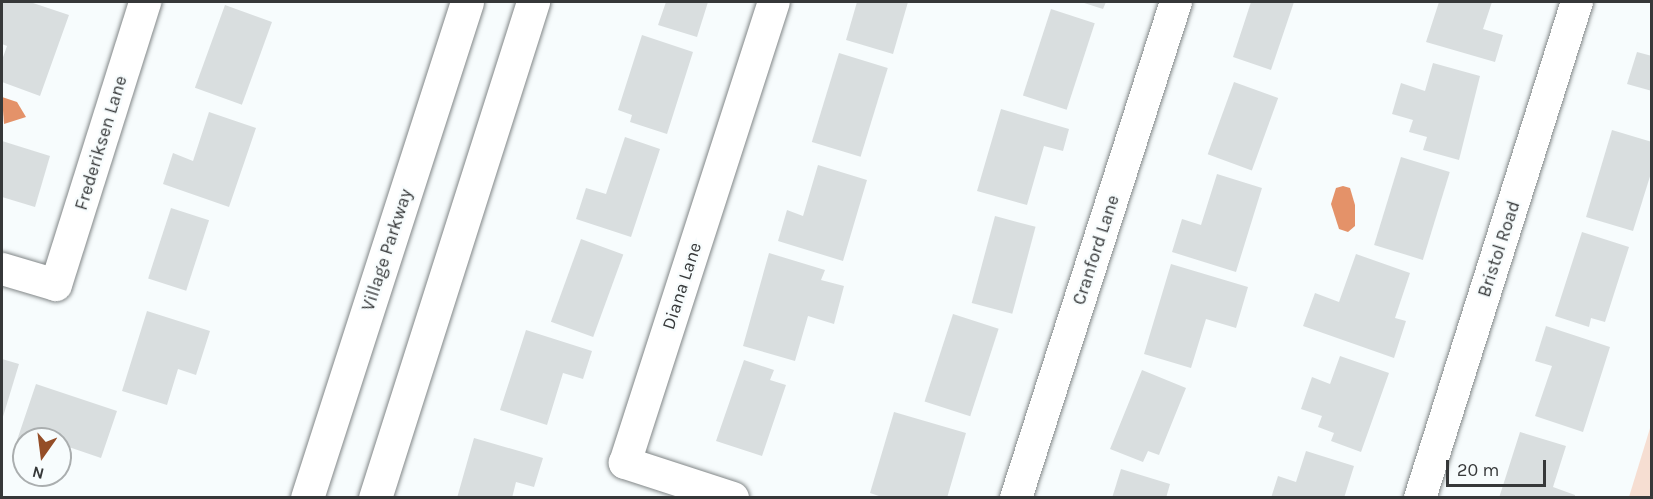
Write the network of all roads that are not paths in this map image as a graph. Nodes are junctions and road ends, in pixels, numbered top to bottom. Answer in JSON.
{"nodes":[{"id":1,"x":145,"y":2,"type":"edge"},
{"id":2,"x":467,"y":2,"type":"edge"},
{"id":3,"x":533,"y":2,"type":"edge"},
{"id":4,"x":774,"y":2,"type":"edge"},
{"id":5,"x":1176,"y":2,"type":"edge"},
{"id":6,"x":1577,"y":2,"type":"edge"},
{"id":7,"x":2,"y":270,"type":"edge"},
{"id":8,"x":307,"y":498,"type":"edge"},
{"id":9,"x":375,"y":498,"type":"edge"},
{"id":10,"x":733,"y":498,"type":"edge"},
{"id":11,"x":1017,"y":498,"type":"edge"},
{"id":12,"x":1420,"y":498,"type":"edge"}],
"edges":[{"from":1,"to":7,"type":"street","name":"Frederiksen Lane"},
{"from":2,"to":8,"type":"street","name":"Village Parkway"},
{"from":3,"to":9,"type":"street"},
{"from":4,"to":10,"type":"street","name":"Diana Lane"},
{"from":5,"to":11,"type":"street","name":"Cranford Lane"},
{"from":6,"to":12,"type":"street","name":"Bristol Road"}]}
